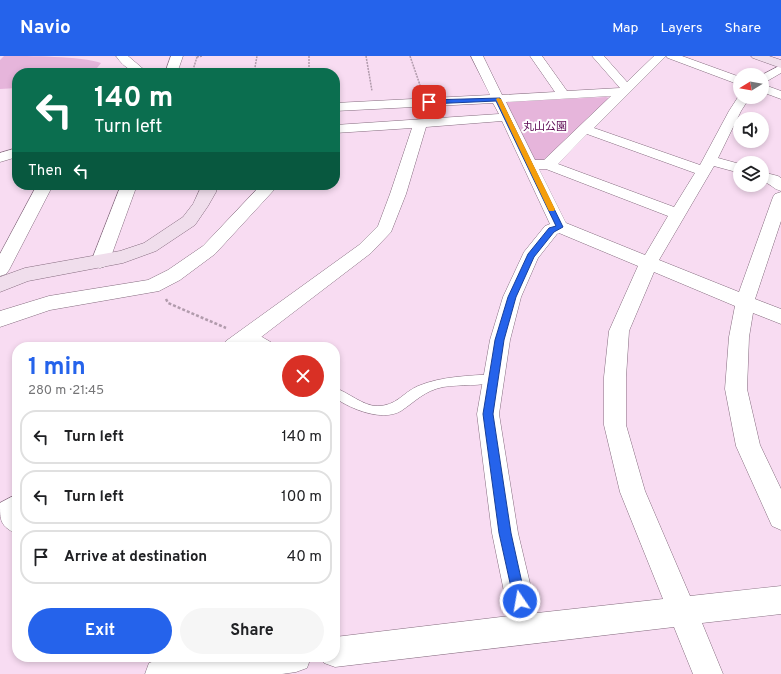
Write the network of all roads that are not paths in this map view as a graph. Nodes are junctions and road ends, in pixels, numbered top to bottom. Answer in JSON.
{"nodes":[{"id":1,"x":122,"y":56,"type":"edge"},
{"id":2,"x":177,"y":56,"type":"edge"},
{"id":3,"x":477,"y":56,"type":"edge"},
{"id":4,"x":536,"y":56,"type":"edge"},
{"id":5,"x":598,"y":56,"type":"edge"},
{"id":6,"x":660,"y":56,"type":"edge"},
{"id":7,"x":672,"y":56,"type":"edge"},
{"id":8,"x":757,"y":56,"type":"edge"},
{"id":9,"x":781,"y":64,"type":"edge"},
{"id":10,"x":136,"y":68,"type":"edge"},
{"id":11,"x":173,"y":68,"type":"edge"},
{"id":12,"x":781,"y":68,"type":"edge"},
{"id":13,"x":769,"y":76,"type":"edge"},
{"id":14,"x":733,"y":78,"type":"edge"},
{"id":15,"x":625,"y":91,"type":"junction"},
{"id":16,"x":769,"y":91,"type":"edge"},
{"id":17,"x":781,"y":95,"type":"edge"},
{"id":18,"x":563,"y":96,"type":"junction"},
{"id":19,"x":498,"y":99,"type":"junction"},
{"id":20,"x":427,"y":102,"type":"junction"},
{"id":21,"x":740,"y":104,"type":"edge"},
{"id":22,"x":340,"y":107,"type":"edge"},
{"id":23,"x":507,"y":117,"type":"junction"},
{"id":24,"x":437,"y":122,"type":"junction"},
{"id":25,"x":420,"y":123,"type":"junction"},
{"id":26,"x":584,"y":129,"type":"junction"},
{"id":27,"x":340,"y":130,"type":"edge"},
{"id":28,"x":12,"y":154,"type":"edge"},
{"id":29,"x":0,"y":158,"type":"edge"},
{"id":30,"x":529,"y":164,"type":"junction"},
{"id":31,"x":548,"y":165,"type":"junction"},
{"id":32,"x":707,"y":165,"type":"junction"},
{"id":33,"x":733,"y":168,"type":"edge"},
{"id":34,"x":769,"y":178,"type":"edge"},
{"id":35,"x":781,"y":186,"type":"edge"},
{"id":36,"x":42,"y":190,"type":"edge"},
{"id":37,"x":127,"y":190,"type":"edge"},
{"id":38,"x":208,"y":190,"type":"edge"},
{"id":39,"x":266,"y":190,"type":"edge"},
{"id":40,"x":781,"y":197,"type":"edge"},
{"id":41,"x":678,"y":214,"type":"junction"},
{"id":42,"x":560,"y":227,"type":"junction"},
{"id":43,"x":100,"y":262,"type":"junction"},
{"id":44,"x":649,"y":262,"type":"junction"},
{"id":45,"x":0,"y":270,"type":"edge"},
{"id":46,"x":0,"y":285,"type":"edge"},
{"id":47,"x":745,"y":301,"type":"junction"},
{"id":48,"x":781,"y":317,"type":"edge"},
{"id":49,"x":0,"y":319,"type":"edge"},
{"id":50,"x":243,"y":339,"type":"edge"},
{"id":51,"x":254,"y":342,"type":"edge"},
{"id":52,"x":494,"y":378,"type":"junction"},
{"id":53,"x":340,"y":395,"type":"edge"},
{"id":54,"x":781,"y":517,"type":"edge"},
{"id":55,"x":781,"y":600,"type":"edge"},
{"id":56,"x":681,"y":611,"type":"junction"},
{"id":57,"x":526,"y":629,"type":"junction"},
{"id":58,"x":340,"y":651,"type":"edge"},
{"id":59,"x":271,"y":662,"type":"edge"},
{"id":60,"x":231,"y":670,"type":"edge"},
{"id":61,"x":160,"y":674,"type":"edge"},
{"id":62,"x":708,"y":674,"type":"edge"}],
"edges":[{"from":1,"to":10,"type":"street"},
{"from":2,"to":11,"type":"street"},
{"from":3,"to":19,"type":"street"},
{"from":4,"to":18,"type":"street"},
{"from":5,"to":15,"type":"street"},
{"from":6,"to":15,"type":"street"},
{"from":7,"to":14,"type":"street"},
{"from":8,"to":9,"type":"street"},
{"from":12,"to":13,"type":"street"},
{"from":15,"to":18,"type":"street"},
{"from":15,"to":26,"type":"street"},
{"from":16,"to":17,"type":"street"},
{"from":18,"to":19,"type":"street"},
{"from":19,"to":20,"type":"street"},
{"from":19,"to":23,"type":"street"},
{"from":20,"to":22,"type":"street"},
{"from":20,"to":24,"type":"street"},
{"from":21,"to":32,"type":"street"},
{"from":23,"to":24,"type":"street"},
{"from":23,"to":30,"type":"street"},
{"from":24,"to":25,"type":"street"},
{"from":25,"to":27,"type":"street"},
{"from":25,"to":50,"type":"street"},
{"from":26,"to":31,"type":"street"},
{"from":26,"to":32,"type":"street"},
{"from":28,"to":29,"type":"street"},
{"from":30,"to":31,"type":"street"},
{"from":30,"to":42,"type":"street"},
{"from":31,"to":41,"type":"street"},
{"from":32,"to":33,"type":"street"},
{"from":32,"to":41,"type":"street"},
{"from":34,"to":35,"type":"street"},
{"from":36,"to":45,"type":"street"},
{"from":37,"to":43,"type":"street"},
{"from":38,"to":43,"type":"street"},
{"from":39,"to":49,"type":"street"},
{"from":40,"to":47,"type":"street"},
{"from":41,"to":44,"type":"street"},
{"from":42,"to":44,"type":"street"},
{"from":42,"to":52,"type":"street"},
{"from":43,"to":46,"type":"street"},
{"from":44,"to":47,"type":"street"},
{"from":44,"to":56,"type":"street"},
{"from":47,"to":48,"type":"street"},
{"from":47,"to":54,"type":"street"},
{"from":50,"to":51,"type":"lane"},
{"from":52,"to":53,"type":"lane"},
{"from":52,"to":57,"type":"street"},
{"from":55,"to":56,"type":"street"},
{"from":56,"to":57,"type":"street"},
{"from":56,"to":62,"type":"street"},
{"from":57,"to":58,"type":"street"},
{"from":59,"to":60,"type":"street"},
{"from":60,"to":61,"type":"street"}]}
